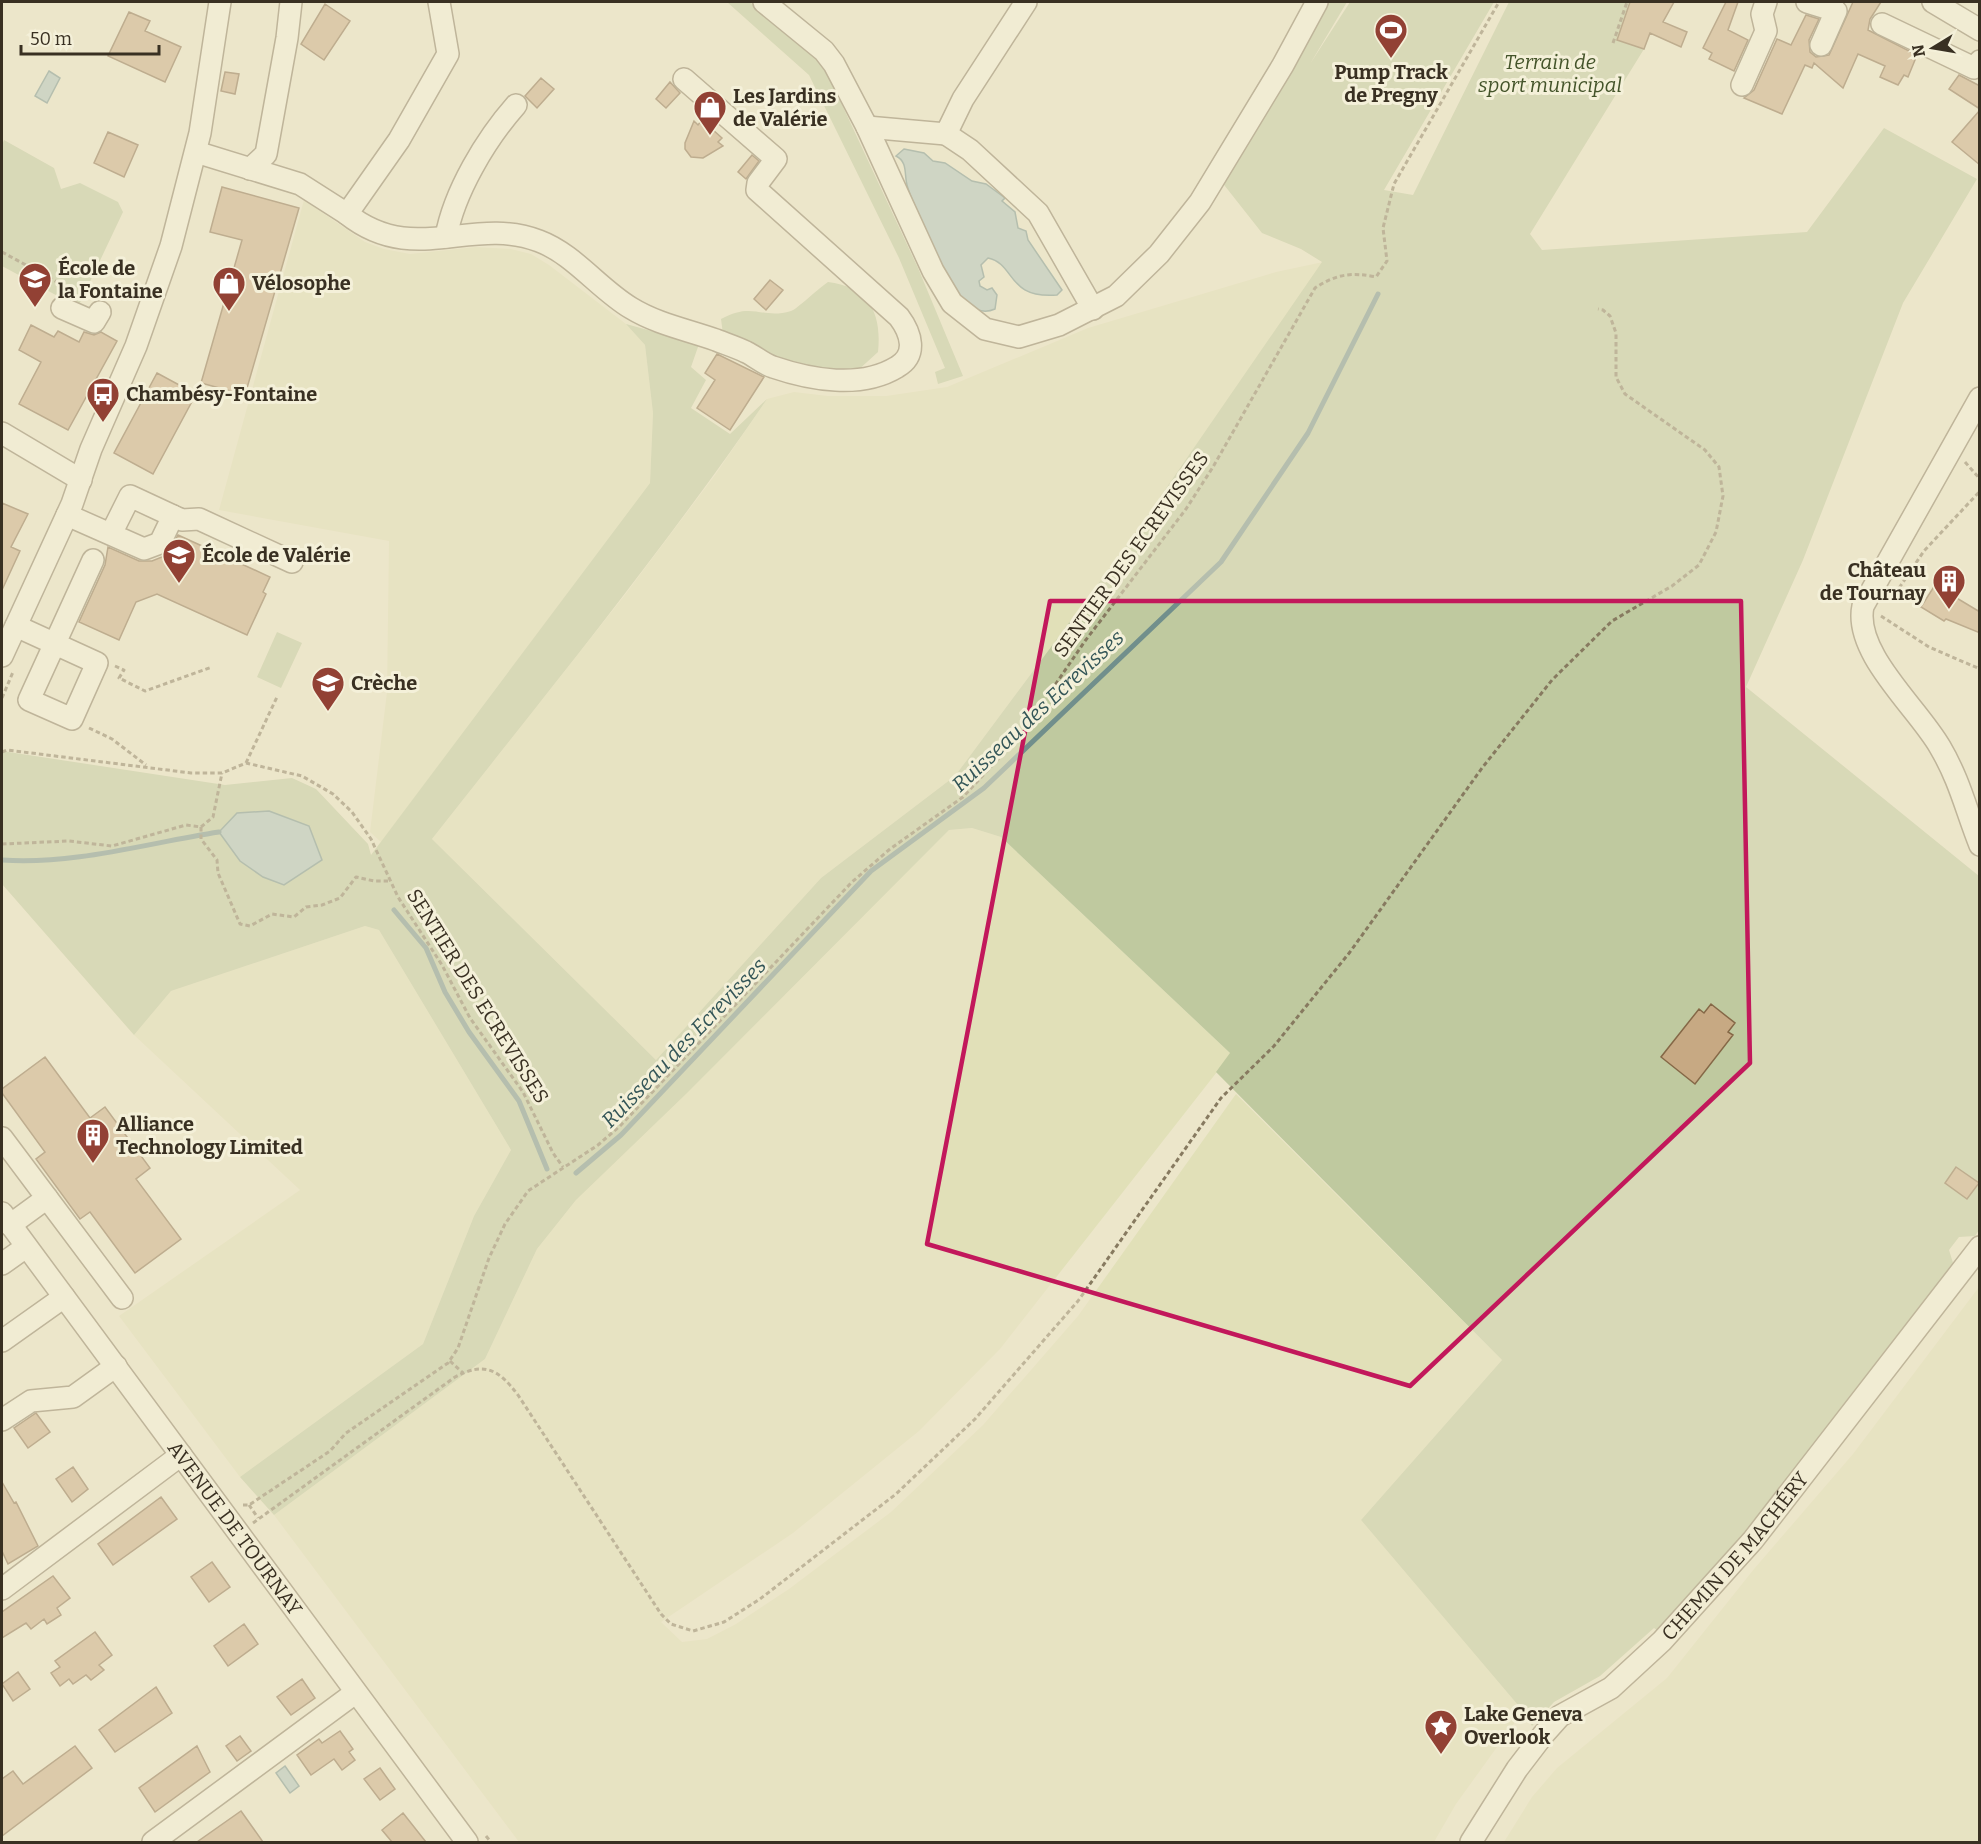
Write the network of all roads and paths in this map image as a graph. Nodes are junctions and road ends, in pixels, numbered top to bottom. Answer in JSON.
{"nodes":[{"id":1,"x":220,"y":2,"type":"edge"},
{"id":2,"x":291,"y":2,"type":"edge"},
{"id":3,"x":439,"y":2,"type":"edge"},
{"id":4,"x":764,"y":2,"type":"edge"},
{"id":5,"x":1026,"y":2,"type":"edge"},
{"id":6,"x":1317,"y":2,"type":"edge"},
{"id":7,"x":1499,"y":2,"type":"edge"},
{"id":8,"x":1627,"y":2,"type":"edge"},
{"id":9,"x":1766,"y":2,"type":"edge"},
{"id":10,"x":1807,"y":2,"type":"edge"},
{"id":11,"x":1935,"y":2,"type":"edge"},
{"id":12,"x":1882,"y":24,"type":"dead end"},
{"id":13,"x":1980,"y":30,"type":"edge"},
{"id":14,"x":1613,"y":43,"type":"dead end"},
{"id":15,"x":1821,"y":45,"type":"dead end"},
{"id":16,"x":1980,"y":61,"type":"edge"},
{"id":17,"x":684,"y":79,"type":"dead end"},
{"id":18,"x":1742,"y":85,"type":"dead end"},
{"id":19,"x":516,"y":105,"type":"dead end"},
{"id":20,"x":867,"y":127,"type":"junction"},
{"id":21,"x":946,"y":134,"type":"junction"},
{"id":22,"x":196,"y":152,"type":"junction"},
{"id":23,"x":250,"y":169,"type":"junction"},
{"id":24,"x":347,"y":214,"type":"junction"},
{"id":25,"x":446,"y":237,"type":"junction"},
{"id":26,"x":2,"y":252,"type":"edge"},
{"id":27,"x":66,"y":299,"type":"joint"},
{"id":28,"x":1093,"y":309,"type":"junction"},
{"id":29,"x":1598,"y":309,"type":"dead end"},
{"id":30,"x":100,"y":312,"type":"dead end"},
{"id":31,"x":1980,"y":398,"type":"edge"},
{"id":32,"x":2,"y":433,"type":"edge"},
{"id":33,"x":81,"y":480,"type":"junction"},
{"id":34,"x":1980,"y":491,"type":"edge"},
{"id":35,"x":67,"y":515,"type":"junction"},
{"id":36,"x":173,"y":516,"type":"junction"},
{"id":37,"x":111,"y":534,"type":"junction"},
{"id":38,"x":93,"y":560,"type":"dead end"},
{"id":39,"x":292,"y":562,"type":"dead end"},
{"id":40,"x":1892,"y":597,"type":"dead end"},
{"id":41,"x":1886,"y":606,"type":"dead end"},
{"id":42,"x":16,"y":626,"type":"junction"},
{"id":43,"x":54,"y":644,"type":"junction"},
{"id":44,"x":2,"y":656,"type":"edge"},
{"id":45,"x":108,"y":663,"type":"dead end"},
{"id":46,"x":212,"y":666,"type":"dead end"},
{"id":47,"x":1980,"y":669,"type":"edge"},
{"id":48,"x":277,"y":697,"type":"dead end"},
{"id":49,"x":72,"y":719,"type":"junction"},
{"id":50,"x":2,"y":752,"type":"edge"},
{"id":51,"x":246,"y":763,"type":"junction"},
{"id":52,"x":147,"y":766,"type":"junction"},
{"id":53,"x":222,"y":773,"type":"junction"},
{"id":54,"x":201,"y":827,"type":"junction"},
{"id":55,"x":2,"y":844,"type":"edge"},
{"id":56,"x":1980,"y":845,"type":"edge"},
{"id":57,"x":388,"y":881,"type":"junction"},
{"id":58,"x":2,"y":1138,"type":"edge"},
{"id":59,"x":563,"y":1167,"type":"junction"},
{"id":60,"x":46,"y":1198,"type":"junction"},
{"id":61,"x":6,"y":1219,"type":"edge"},
{"id":62,"x":26,"y":1247,"type":"junction"},
{"id":63,"x":1976,"y":1252,"type":"edge"},
{"id":64,"x":2,"y":1264,"type":"edge"},
{"id":65,"x":64,"y":1298,"type":"junction"},
{"id":66,"x":122,"y":1298,"type":"dead end"},
{"id":67,"x":2,"y":1341,"type":"edge"},
{"id":68,"x":450,"y":1361,"type":"junction"},
{"id":69,"x":116,"y":1366,"type":"junction"},
{"id":70,"x":463,"y":1373,"type":"junction"},
{"id":71,"x":2,"y":1420,"type":"edge"},
{"id":72,"x":181,"y":1455,"type":"junction"},
{"id":73,"x":234,"y":1505,"type":"dead end"},
{"id":74,"x":249,"y":1505,"type":"junction"},
{"id":75,"x":269,"y":1512,"type":"dead end"},
{"id":76,"x":259,"y":1519,"type":"dead end"},
{"id":77,"x":4,"y":1582,"type":"edge"},
{"id":78,"x":356,"y":1693,"type":"junction"},
{"id":79,"x":153,"y":1842,"type":"edge"},
{"id":80,"x":467,"y":1842,"type":"edge"},
{"id":81,"x":1472,"y":1842,"type":"edge"}],
"edges":[{"from":1,"to":22,"type":"street"},
{"from":2,"to":23,"type":"street"},
{"from":3,"to":24,"type":"street"},
{"from":4,"to":20,"type":"street"},
{"from":5,"to":21,"type":"street"},
{"from":6,"to":28,"type":"street"},
{"from":7,"to":59,"type":"path","name":"SENTIER DES ECREVISSES"},
{"from":8,"to":14,"type":"path"},
{"from":9,"to":18,"type":"street"},
{"from":10,"to":15,"type":"street"},
{"from":11,"to":13,"type":"street"},
{"from":12,"to":16,"type":"street"},
{"from":17,"to":25,"type":"street"},
{"from":19,"to":25,"type":"street"},
{"from":20,"to":21,"type":"street"},
{"from":20,"to":28,"type":"street"},
{"from":21,"to":28,"type":"street"},
{"from":22,"to":23,"type":"street"},
{"from":22,"to":33,"type":"street"},
{"from":23,"to":24,"type":"street"},
{"from":24,"to":25,"type":"street"},
{"from":26,"to":27,"type":"path"},
{"from":27,"to":30,"type":"street"},
{"from":29,"to":70,"type":"path"},
{"from":31,"to":56,"type":"street"},
{"from":32,"to":33,"type":"street"},
{"from":33,"to":35,"type":"street"},
{"from":34,"to":40,"type":"path"},
{"from":35,"to":37,"type":"street"},
{"from":35,"to":42,"type":"street"},
{"from":36,"to":37,"type":"street"},
{"from":36,"to":37,"type":"street"},
{"from":36,"to":39,"type":"street"},
{"from":38,"to":43,"type":"street"},
{"from":41,"to":47,"type":"path"},
{"from":42,"to":43,"type":"street"},
{"from":42,"to":44,"type":"street"},
{"from":43,"to":49,"type":"street"},
{"from":43,"to":49,"type":"street"},
{"from":45,"to":46,"type":"path"},
{"from":48,"to":51,"type":"path"},
{"from":49,"to":52,"type":"path"},
{"from":50,"to":52,"type":"path"},
{"from":51,"to":53,"type":"path"},
{"from":51,"to":57,"type":"path"},
{"from":52,"to":53,"type":"path"},
{"from":53,"to":54,"type":"path"},
{"from":54,"to":55,"type":"path"},
{"from":54,"to":57,"type":"path","name":"SENTIER DES ECREVISSES"},
{"from":57,"to":59,"type":"path","name":"SENTIER DES ECREVISSES"},
{"from":58,"to":60,"type":"street"},
{"from":59,"to":68,"type":"path","name":"SENTIER DES ECREVISSES"},
{"from":60,"to":61,"type":"street"},
{"from":60,"to":66,"type":"street"},
{"from":61,"to":62,"type":"street","name":"AVENUE DE TOURNAY"},
{"from":62,"to":64,"type":"street"},
{"from":62,"to":65,"type":"street","name":"AVENUE DE TOURNAY"},
{"from":63,"to":81,"type":"street","name":"CHEMIN DE MACHÉRY"},
{"from":65,"to":67,"type":"street"},
{"from":65,"to":69,"type":"street","name":"AVENUE DE TOURNAY"},
{"from":68,"to":70,"type":"path"},
{"from":68,"to":74,"type":"path","name":"SENTIER DES ECREVISSES"},
{"from":69,"to":71,"type":"street"},
{"from":69,"to":72,"type":"street","name":"AVENUE DE TOURNAY"},
{"from":70,"to":75,"type":"path"},
{"from":72,"to":77,"type":"street"},
{"from":72,"to":78,"type":"street","name":"AVENUE DE TOURNAY"},
{"from":73,"to":74,"type":"path"},
{"from":74,"to":76,"type":"path"},
{"from":78,"to":79,"type":"street"},
{"from":78,"to":80,"type":"street","name":"AVENUE DE TOURNAY"}]}
